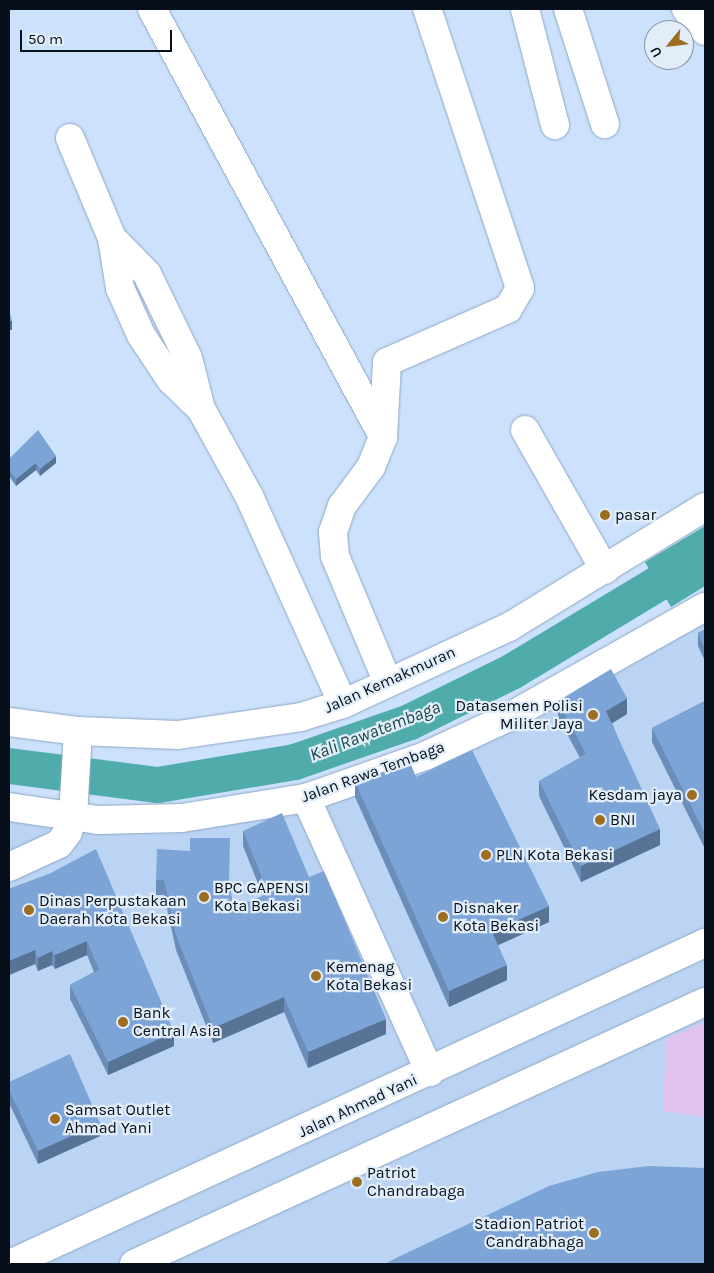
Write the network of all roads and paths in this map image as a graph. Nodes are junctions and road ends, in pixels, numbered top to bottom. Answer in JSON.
{"nodes":[{"id":1,"x":152,"y":9,"type":"edge"},
{"id":2,"x":427,"y":9,"type":"edge"},
{"id":3,"x":525,"y":9,"type":"edge"},
{"id":4,"x":568,"y":9,"type":"edge"},
{"id":5,"x":686,"y":9,"type":"edge"},
{"id":6,"x":705,"y":31,"type":"edge"},
{"id":7,"x":605,"y":124,"type":"dead end"},
{"id":8,"x":555,"y":125,"type":"dead end"},
{"id":9,"x":70,"y":138,"type":"dead end"},
{"id":10,"x":524,"y":430,"type":"dead end"},
{"id":11,"x":383,"y":437,"type":"junction"},
{"id":12,"x":705,"y":507,"type":"edge"},
{"id":13,"x":605,"y":570,"type":"junction"},
{"id":14,"x":705,"y":607,"type":"edge"},
{"id":15,"x":388,"y":683,"type":"junction"},
{"id":16,"x":343,"y":704,"type":"junction"},
{"id":17,"x":9,"y":722,"type":"edge"},
{"id":18,"x":78,"y":739,"type":"junction"},
{"id":19,"x":306,"y":798,"type":"junction"},
{"id":20,"x":9,"y":807,"type":"edge"},
{"id":21,"x":74,"y":812,"type":"junction"},
{"id":22,"x":9,"y":867,"type":"edge"},
{"id":23,"x":705,"y":943,"type":"edge"},
{"id":24,"x":705,"y":1002,"type":"edge"},
{"id":25,"x":430,"y":1072,"type":"junction"},
{"id":26,"x":10,"y":1264,"type":"edge"},
{"id":27,"x":134,"y":1264,"type":"edge"}],
"edges":[{"from":1,"to":11,"type":"main road"},
{"from":2,"to":11,"type":"main road"},
{"from":3,"to":8,"type":"main road"},
{"from":4,"to":7,"type":"main road"},
{"from":5,"to":6,"type":"main road"},
{"from":9,"to":16,"type":"main road"},
{"from":10,"to":13,"type":"main road"},
{"from":11,"to":15,"type":"main road"},
{"from":12,"to":13,"type":"main road","name":"Jalan Kemakmuran"},
{"from":13,"to":15,"type":"main road","name":"Jalan Kemakmuran"},
{"from":14,"to":19,"type":"main road","name":"Jalan Rawa Tembaga"},
{"from":15,"to":16,"type":"main road","name":"Jalan Kemakmuran"},
{"from":16,"to":18,"type":"main road","name":"Jalan Kemakmuran"},
{"from":17,"to":18,"type":"main road","name":"Jalan Kemakmuran"},
{"from":18,"to":21,"type":"main road"},
{"from":19,"to":21,"type":"main road","name":"Jalan Rawa Tembaga"},
{"from":19,"to":25,"type":"main road"},
{"from":20,"to":21,"type":"main road","name":"Jalan Rawa Tembaga"},
{"from":21,"to":22,"type":"main road"},
{"from":23,"to":25,"type":"main road","name":"Jalan Ahmad Yani"},
{"from":24,"to":27,"type":"main road"},
{"from":25,"to":26,"type":"main road","name":"Jalan Ahmad Yani"}]}
